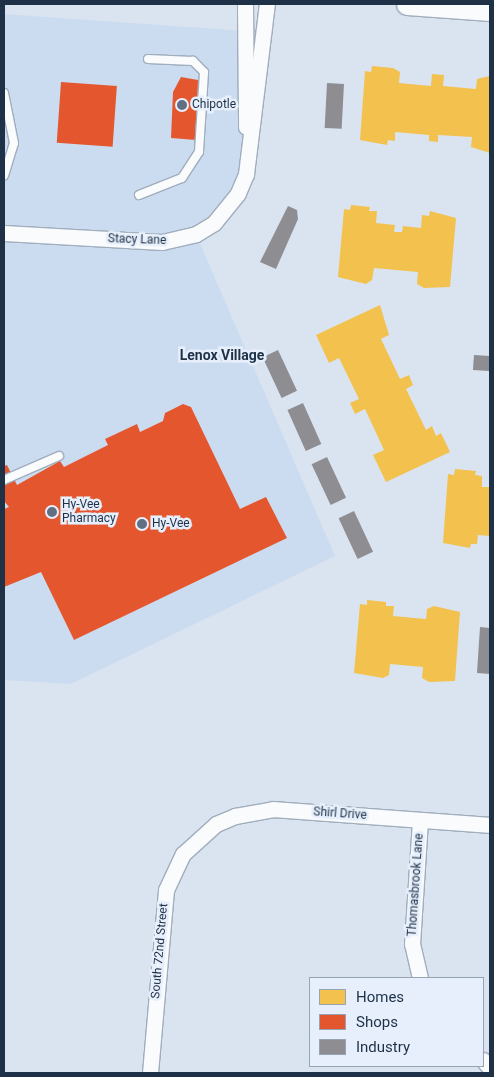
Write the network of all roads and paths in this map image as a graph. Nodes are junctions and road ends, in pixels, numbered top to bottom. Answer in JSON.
{"nodes":[{"id":1,"x":245,"y":4,"type":"edge"},
{"id":2,"x":267,"y":4,"type":"edge"},
{"id":3,"x":407,"y":4,"type":"edge"},
{"id":4,"x":490,"y":10,"type":"edge"},
{"id":5,"x":148,"y":59,"type":"dead end"},
{"id":6,"x":4,"y":93,"type":"edge"},
{"id":7,"x":248,"y":151,"type":"junction"},
{"id":8,"x":7,"y":164,"type":"edge"},
{"id":9,"x":4,"y":175,"type":"edge"},
{"id":10,"x":139,"y":196,"type":"dead end"},
{"id":11,"x":4,"y":233,"type":"edge"},
{"id":12,"x":59,"y":456,"type":"dead end"},
{"id":13,"x":4,"y":480,"type":"edge"},
{"id":14,"x":420,"y":820,"type":"junction"},
{"id":15,"x":490,"y":825,"type":"edge"},
{"id":16,"x":197,"y":839,"type":"joint"},
{"id":17,"x":420,"y":977,"type":"edge"},
{"id":18,"x":150,"y":1073,"type":"edge"}],
"edges":[{"from":1,"to":7,"type":"street","name":"Stacy Lane"},
{"from":2,"to":7,"type":"street","name":"Stacy Lane"},
{"from":3,"to":4,"type":"main road"},
{"from":5,"to":10,"type":"lane"},
{"from":6,"to":8,"type":"lane"},
{"from":7,"to":11,"type":"street","name":"Stacy Lane"},
{"from":8,"to":9,"type":"lane"},
{"from":12,"to":13,"type":"lane"},
{"from":14,"to":15,"type":"street","name":"Shirl Drive"},
{"from":14,"to":16,"type":"street","name":"Shirl Drive"},
{"from":14,"to":17,"type":"street","name":"Thomasbrook Lane"},
{"from":16,"to":18,"type":"street","name":"South 72nd Street"}]}
